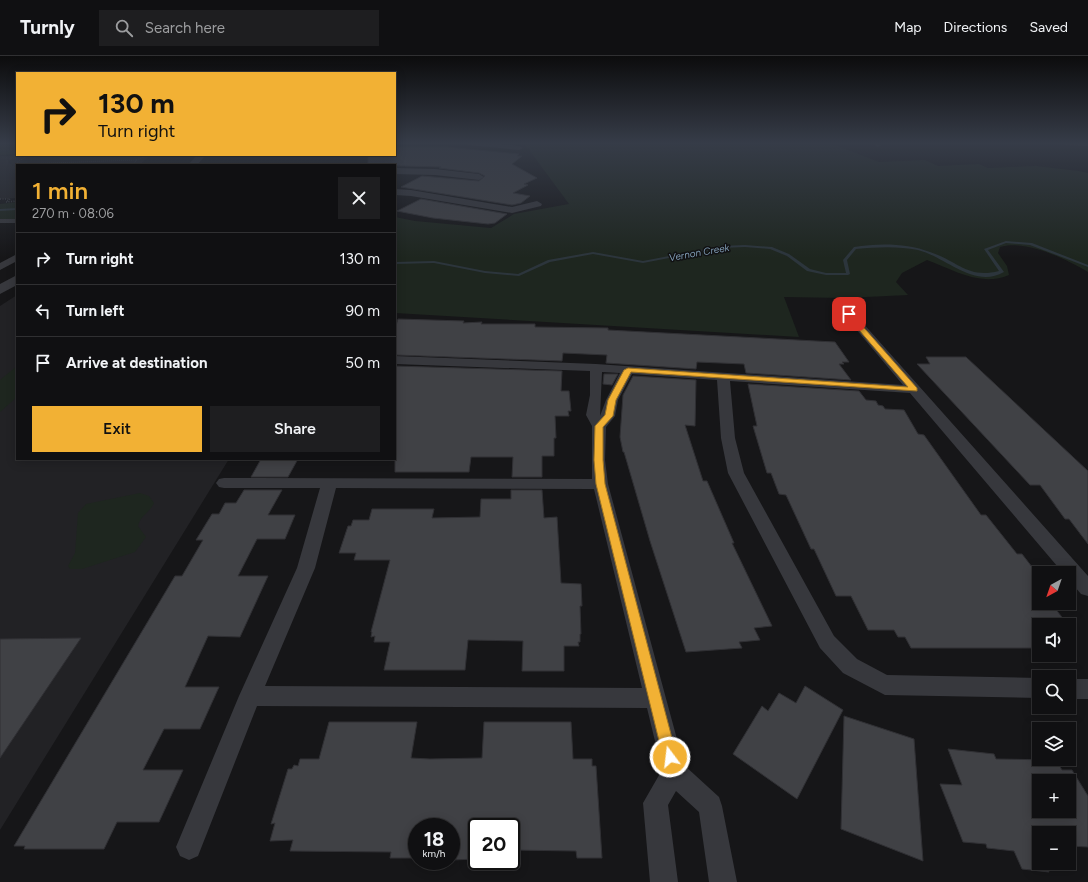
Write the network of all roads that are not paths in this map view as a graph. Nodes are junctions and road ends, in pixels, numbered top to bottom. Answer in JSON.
{"nodes":[{"id":1,"x":396,"y":192,"type":"edge"},
{"id":2,"x":537,"y":204,"type":"dead end"},
{"id":3,"x":0,"y":221,"type":"edge"},
{"id":4,"x":16,"y":221,"type":"edge"},
{"id":5,"x":16,"y":258,"type":"edge"},
{"id":6,"x":0,"y":267,"type":"edge"},
{"id":7,"x":16,"y":280,"type":"edge"},
{"id":8,"x":0,"y":290,"type":"edge"},
{"id":9,"x":849,"y":314,"type":"dead end"},
{"id":10,"x":396,"y":360,"type":"edge"},
{"id":11,"x":596,"y":368,"type":"junction"},
{"id":12,"x":628,"y":370,"type":"junction"},
{"id":13,"x":723,"y":376,"type":"junction"},
{"id":14,"x":914,"y":389,"type":"junction"},
{"id":15,"x":599,"y":426,"type":"junction"},
{"id":16,"x":224,"y":483,"type":"dead end"},
{"id":17,"x":329,"y":484,"type":"junction"},
{"id":18,"x":600,"y":484,"type":"junction"},
{"id":19,"x":1088,"y":589,"type":"edge"},
{"id":20,"x":1032,"y":688,"type":"edge"},
{"id":21,"x":1076,"y":689,"type":"edge"},
{"id":22,"x":1088,"y":689,"type":"edge"},
{"id":23,"x":250,"y":696,"type":"junction"},
{"id":24,"x":654,"y":698,"type":"junction"},
{"id":25,"x":674,"y":772,"type":"junction"},
{"id":26,"x":189,"y":847,"type":"dead end"},
{"id":27,"x":664,"y":882,"type":"edge"},
{"id":28,"x":723,"y":882,"type":"edge"}],
"edges":[{"from":1,"to":2,"type":"street"},
{"from":3,"to":4,"type":"lane"},
{"from":5,"to":6,"type":"lane"},
{"from":7,"to":8,"type":"street"},
{"from":9,"to":14,"type":"lane"},
{"from":10,"to":11,"type":"lane"},
{"from":11,"to":12,"type":"lane"},
{"from":11,"to":15,"type":"lane"},
{"from":12,"to":13,"type":"lane"},
{"from":12,"to":15,"type":"lane"},
{"from":13,"to":14,"type":"lane"},
{"from":13,"to":20,"type":"lane"},
{"from":14,"to":19,"type":"lane"},
{"from":15,"to":18,"type":"lane"},
{"from":16,"to":17,"type":"lane"},
{"from":17,"to":18,"type":"lane"},
{"from":17,"to":23,"type":"lane"},
{"from":18,"to":24,"type":"lane"},
{"from":21,"to":22,"type":"lane"},
{"from":23,"to":24,"type":"lane"},
{"from":23,"to":26,"type":"lane"},
{"from":24,"to":25,"type":"lane"},
{"from":25,"to":27,"type":"lane"},
{"from":25,"to":28,"type":"lane"}]}
